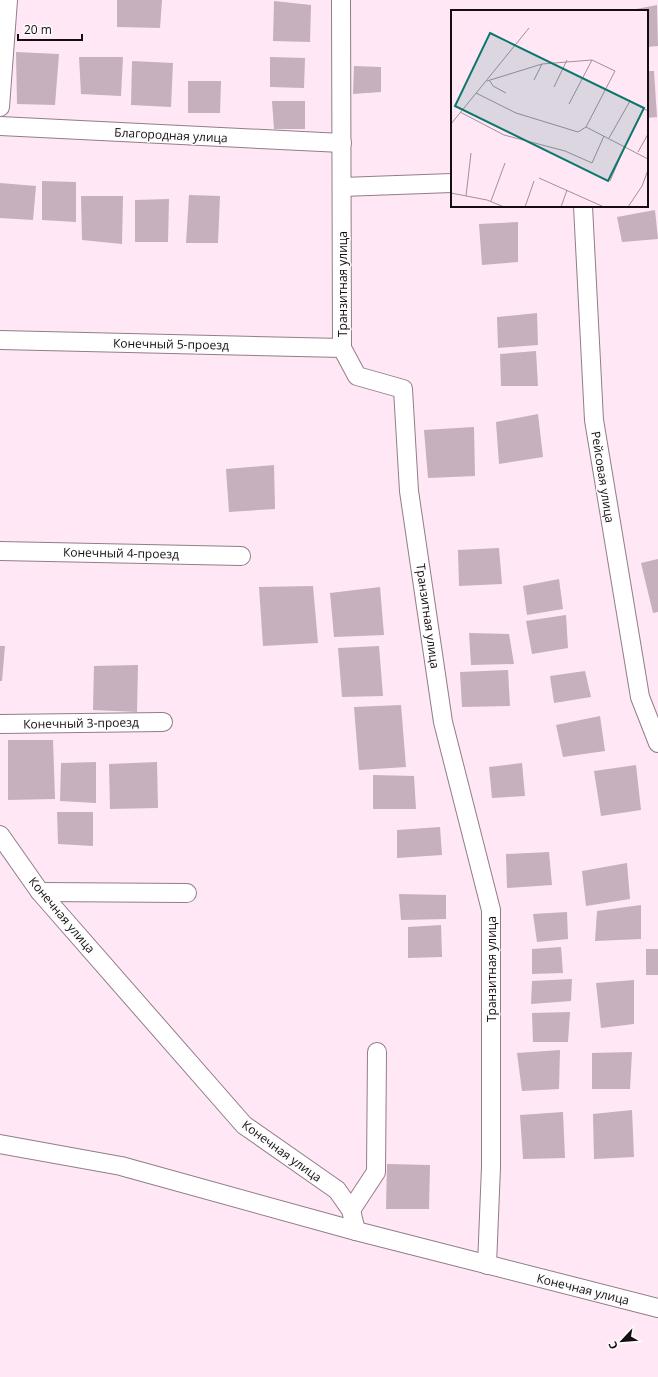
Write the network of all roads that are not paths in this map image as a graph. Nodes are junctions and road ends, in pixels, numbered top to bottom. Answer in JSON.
{"nodes":[{"id":1,"x":8,"y":0,"type":"edge"},
{"id":2,"x":341,"y":0,"type":"edge"},
{"id":3,"x":0,"y":106,"type":"edge"},
{"id":4,"x":0,"y":126,"type":"edge"},
{"id":5,"x":342,"y":143,"type":"junction"},
{"id":6,"x":451,"y":183,"type":"edge"},
{"id":7,"x":342,"y":187,"type":"junction"},
{"id":8,"x":583,"y":207,"type":"edge"},
{"id":9,"x":0,"y":340,"type":"edge"},
{"id":10,"x":342,"y":348,"type":"junction"},
{"id":11,"x":0,"y":551,"type":"edge"},
{"id":12,"x":241,"y":556,"type":"dead end"},
{"id":13,"x":163,"y":722,"type":"dead end"},
{"id":14,"x":0,"y":724,"type":"edge"},
{"id":15,"x":658,"y":743,"type":"edge"},
{"id":16,"x":0,"y":835,"type":"edge"},
{"id":17,"x":40,"y":892,"type":"junction"},
{"id":18,"x":187,"y":892,"type":"dead end"},
{"id":19,"x":377,"y":1052,"type":"dead end"},
{"id":20,"x":0,"y":1144,"type":"edge"},
{"id":21,"x":351,"y":1210,"type":"junction"},
{"id":22,"x":356,"y":1231,"type":"junction"},
{"id":23,"x":487,"y":1265,"type":"junction"},
{"id":24,"x":658,"y":1308,"type":"edge"}],
"edges":[{"from":1,"to":3,"type":"street"},
{"from":2,"to":5,"type":"street","name":"Транзитная улица"},
{"from":4,"to":5,"type":"street","name":"Благородная улица"},
{"from":5,"to":7,"type":"street","name":"Транзитная улица"},
{"from":6,"to":7,"type":"street"},
{"from":7,"to":10,"type":"street","name":"Транзитная улица"},
{"from":8,"to":15,"type":"street","name":"Рейсовая улица"},
{"from":9,"to":10,"type":"street","name":"Конечный 5-проезд"},
{"from":10,"to":23,"type":"street","name":"Транзитная улица"},
{"from":11,"to":12,"type":"street","name":"Конечный 4-проезд"},
{"from":13,"to":14,"type":"street","name":"Конечный 3-проезд"},
{"from":16,"to":17,"type":"street","name":"Конечная улица"},
{"from":17,"to":18,"type":"street"},
{"from":17,"to":21,"type":"street","name":"Конечная улица"},
{"from":19,"to":21,"type":"street"},
{"from":20,"to":22,"type":"street"},
{"from":21,"to":22,"type":"street","name":"Конечная улица"},
{"from":22,"to":23,"type":"street","name":"Конечная улица"},
{"from":23,"to":24,"type":"street","name":"Конечная улица"}]}
